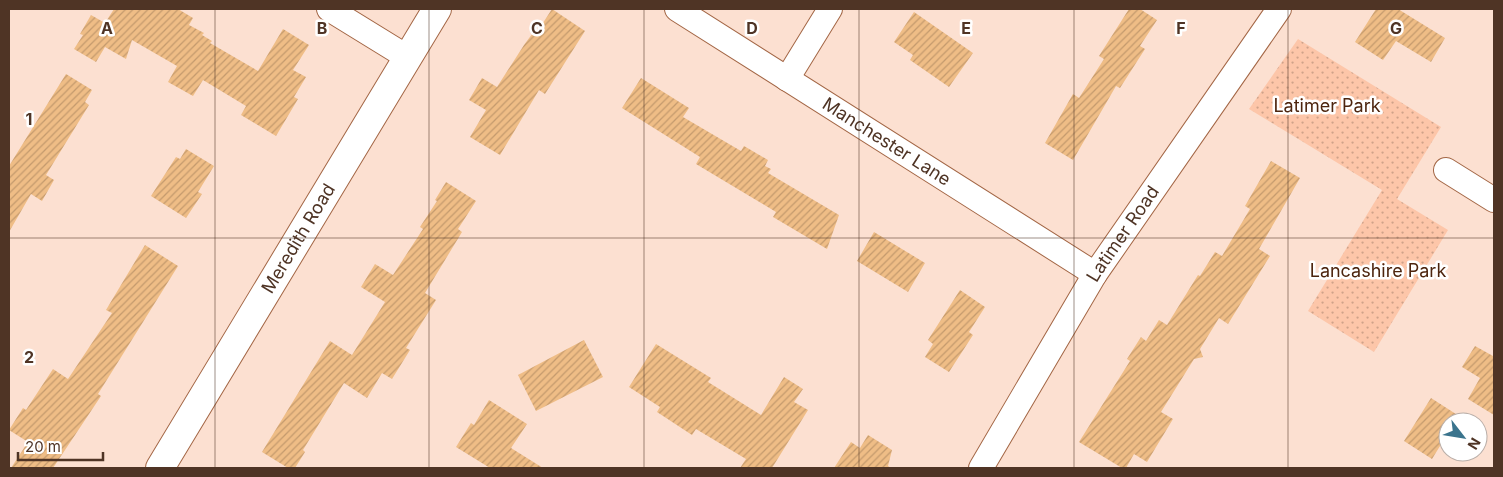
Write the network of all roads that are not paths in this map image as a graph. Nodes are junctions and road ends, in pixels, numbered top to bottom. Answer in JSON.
{"nodes":[{"id":1,"x":329,"y":9,"type":"edge"},
{"id":2,"x":437,"y":9,"type":"edge"},
{"id":3,"x":677,"y":9,"type":"edge"},
{"id":4,"x":830,"y":9,"type":"edge"},
{"id":5,"x":1279,"y":9,"type":"edge"},
{"id":6,"x":407,"y":57,"type":"junction"},
{"id":7,"x":787,"y":79,"type":"junction"},
{"id":8,"x":1446,"y":170,"type":"dead end"},
{"id":9,"x":1494,"y":200,"type":"edge"},
{"id":10,"x":1095,"y":274,"type":"junction"},
{"id":11,"x":160,"y":468,"type":"edge"},
{"id":12,"x":981,"y":468,"type":"edge"}],
"edges":[{"from":1,"to":6,"type":"street"},
{"from":2,"to":6,"type":"street","name":"Meredith Road"},
{"from":3,"to":7,"type":"street","name":"Manchester Lane"},
{"from":4,"to":7,"type":"street"},
{"from":5,"to":10,"type":"street","name":"Latimer Road"},
{"from":6,"to":11,"type":"street","name":"Meredith Road"},
{"from":7,"to":10,"type":"street","name":"Manchester Lane"},
{"from":8,"to":9,"type":"street"},
{"from":10,"to":12,"type":"street","name":"Latimer Road"}]}
